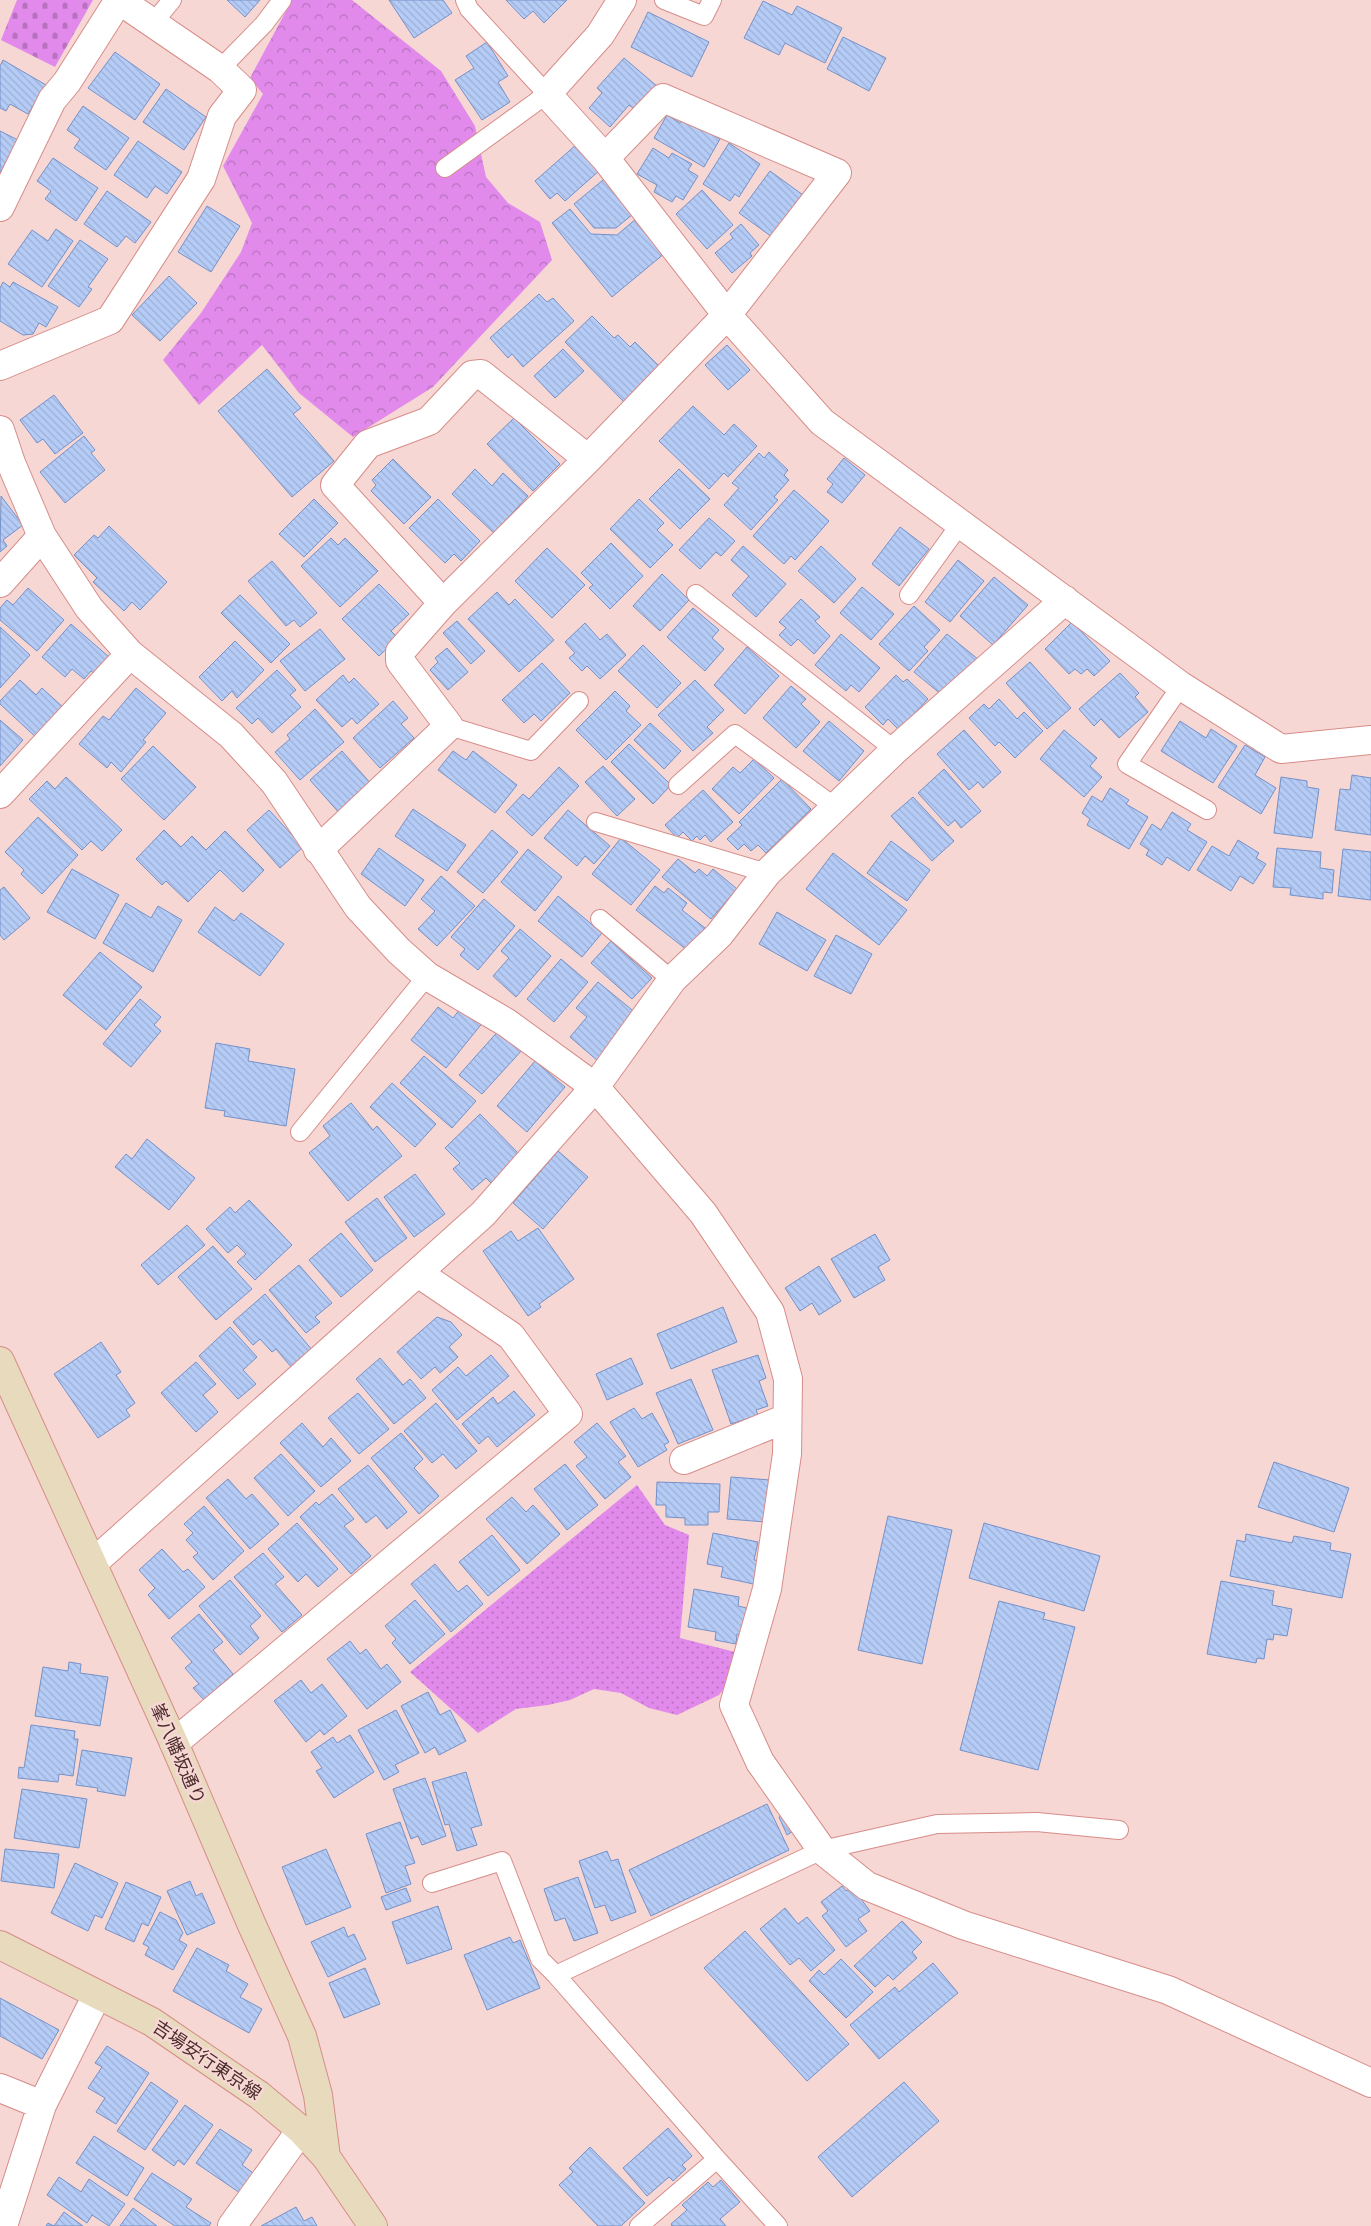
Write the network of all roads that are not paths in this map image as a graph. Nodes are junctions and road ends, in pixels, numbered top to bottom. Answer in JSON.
{"nodes":[{"id":1,"x":119,"y":0,"type":"edge"},
{"id":2,"x":172,"y":0,"type":"edge"},
{"id":3,"x":282,"y":0,"type":"edge"},
{"id":4,"x":465,"y":0,"type":"edge"},
{"id":5,"x":622,"y":0,"type":"edge"},
{"id":6,"x":664,"y":0,"type":"edge"},
{"id":7,"x":712,"y":0,"type":"edge"},
{"id":8,"x":153,"y":23,"type":"junction"},
{"id":9,"x":220,"y":69,"type":"junction"},
{"id":10,"x":547,"y":94,"type":"junction"},
{"id":11,"x":605,"y":158,"type":"junction"},
{"id":12,"x":445,"y":168,"type":"dead end"},
{"id":13,"x":0,"y":206,"type":"edge"},
{"id":14,"x":727,"y":315,"type":"junction"},
{"id":15,"x":0,"y":366,"type":"edge"},
{"id":16,"x":0,"y":430,"type":"edge"},
{"id":17,"x":588,"y":459,"type":"junction"},
{"id":18,"x":961,"y":523,"type":"junction"},
{"id":19,"x":42,"y":536,"type":"junction"},
{"id":20,"x":0,"y":584,"type":"edge"},
{"id":21,"x":696,"y":594,"type":"dead end"},
{"id":22,"x":909,"y":595,"type":"dead end"},
{"id":23,"x":1065,"y":600,"type":"junction"},
{"id":24,"x":443,"y":603,"type":"junction"},
{"id":25,"x":130,"y":654,"type":"junction"},
{"id":26,"x":1181,"y":686,"type":"junction"},
{"id":27,"x":579,"y":701,"type":"dead end"},
{"id":28,"x":449,"y":726,"type":"junction"},
{"id":29,"x":1371,"y":740,"type":"edge"},
{"id":30,"x":895,"y":750,"type":"junction"},
{"id":31,"x":678,"y":785,"type":"dead end"},
{"id":32,"x":0,"y":794,"type":"edge"},
{"id":33,"x":835,"y":807,"type":"junction"},
{"id":34,"x":1207,"y":810,"type":"dead end"},
{"id":35,"x":596,"y":822,"type":"dead end"},
{"id":36,"x":318,"y":850,"type":"junction"},
{"id":37,"x":767,"y":872,"type":"junction"},
{"id":38,"x":600,"y":919,"type":"dead end"},
{"id":39,"x":427,"y":976,"type":"junction"},
{"id":40,"x":672,"y":980,"type":"junction"},
{"id":41,"x":594,"y":1087,"type":"junction"},
{"id":42,"x":300,"y":1132,"type":"dead end"},
{"id":43,"x":418,"y":1273,"type":"junction"},
{"id":44,"x":0,"y":1361,"type":"edge"},
{"id":45,"x":787,"y":1418,"type":"junction"},
{"id":46,"x":684,"y":1460,"type":"dead end"},
{"id":47,"x":93,"y":1563,"type":"junction"},
{"id":48,"x":174,"y":1743,"type":"junction"},
{"id":49,"x":1119,"y":1830,"type":"dead end"},
{"id":50,"x":822,"y":1850,"type":"junction"},
{"id":51,"x":432,"y":1883,"type":"dead end"},
{"id":52,"x":0,"y":1945,"type":"edge"},
{"id":53,"x":556,"y":1975,"type":"junction"},
{"id":54,"x":96,"y":1995,"type":"junction"},
{"id":55,"x":1371,"y":2083,"type":"edge"},
{"id":56,"x":0,"y":2088,"type":"edge"},
{"id":57,"x":42,"y":2105,"type":"junction"},
{"id":58,"x":301,"y":2130,"type":"junction"},
{"id":59,"x":326,"y":2157,"type":"junction"},
{"id":60,"x":717,"y":2159,"type":"junction"},
{"id":61,"x":3,"y":2226,"type":"edge"},
{"id":62,"x":232,"y":2226,"type":"edge"},
{"id":63,"x":372,"y":2226,"type":"edge"},
{"id":64,"x":639,"y":2226,"type":"edge"},
{"id":65,"x":778,"y":2226,"type":"edge"}],
"edges":[{"from":1,"to":8,"type":"street"},
{"from":1,"to":13,"type":"street"},
{"from":2,"to":8,"type":"lane"},
{"from":3,"to":9,"type":"lane"},
{"from":4,"to":10,"type":"lane"},
{"from":5,"to":10,"type":"street"},
{"from":6,"to":7,"type":"lane"},
{"from":8,"to":9,"type":"street"},
{"from":9,"to":15,"type":"street"},
{"from":10,"to":11,"type":"street"},
{"from":10,"to":12,"type":"lane"},
{"from":11,"to":14,"type":"street"},
{"from":11,"to":14,"type":"street"},
{"from":14,"to":17,"type":"street"},
{"from":14,"to":18,"type":"street"},
{"from":16,"to":19,"type":"street"},
{"from":17,"to":24,"type":"street"},
{"from":17,"to":24,"type":"street"},
{"from":18,"to":22,"type":"lane"},
{"from":18,"to":23,"type":"street"},
{"from":19,"to":20,"type":"street"},
{"from":19,"to":25,"type":"street"},
{"from":21,"to":30,"type":"lane"},
{"from":23,"to":26,"type":"street"},
{"from":23,"to":30,"type":"street"},
{"from":24,"to":28,"type":"street"},
{"from":25,"to":32,"type":"street"},
{"from":25,"to":36,"type":"street"},
{"from":26,"to":29,"type":"street"},
{"from":26,"to":34,"type":"lane"},
{"from":27,"to":28,"type":"lane"},
{"from":28,"to":36,"type":"street"},
{"from":30,"to":33,"type":"street"},
{"from":31,"to":33,"type":"lane"},
{"from":33,"to":37,"type":"street"},
{"from":35,"to":37,"type":"lane"},
{"from":36,"to":39,"type":"street"},
{"from":37,"to":40,"type":"street"},
{"from":38,"to":40,"type":"lane"},
{"from":39,"to":41,"type":"street"},
{"from":39,"to":42,"type":"lane"},
{"from":40,"to":41,"type":"street"},
{"from":41,"to":43,"type":"street"},
{"from":41,"to":45,"type":"street"},
{"from":43,"to":47,"type":"street"},
{"from":43,"to":48,"type":"street"},
{"from":44,"to":47,"type":"street","name":"峯八幡坂通り"},
{"from":45,"to":46,"type":"street"},
{"from":45,"to":50,"type":"street"},
{"from":47,"to":48,"type":"street","name":"峯八幡坂通り"},
{"from":48,"to":59,"type":"street","name":"峯八幡坂通り"},
{"from":49,"to":50,"type":"lane"},
{"from":50,"to":53,"type":"lane"},
{"from":50,"to":55,"type":"street"},
{"from":51,"to":53,"type":"lane"},
{"from":52,"to":54,"type":"street","name":"吉場安行東京線"},
{"from":53,"to":60,"type":"lane"},
{"from":54,"to":57,"type":"street"},
{"from":54,"to":58,"type":"street","name":"吉場安行東京線"},
{"from":56,"to":57,"type":"street"},
{"from":57,"to":61,"type":"street"},
{"from":58,"to":59,"type":"street","name":"吉場安行東京線"},
{"from":58,"to":62,"type":"street"},
{"from":59,"to":63,"type":"street","name":"吉場安行東京線"},
{"from":60,"to":64,"type":"lane"},
{"from":60,"to":65,"type":"lane"}]}
